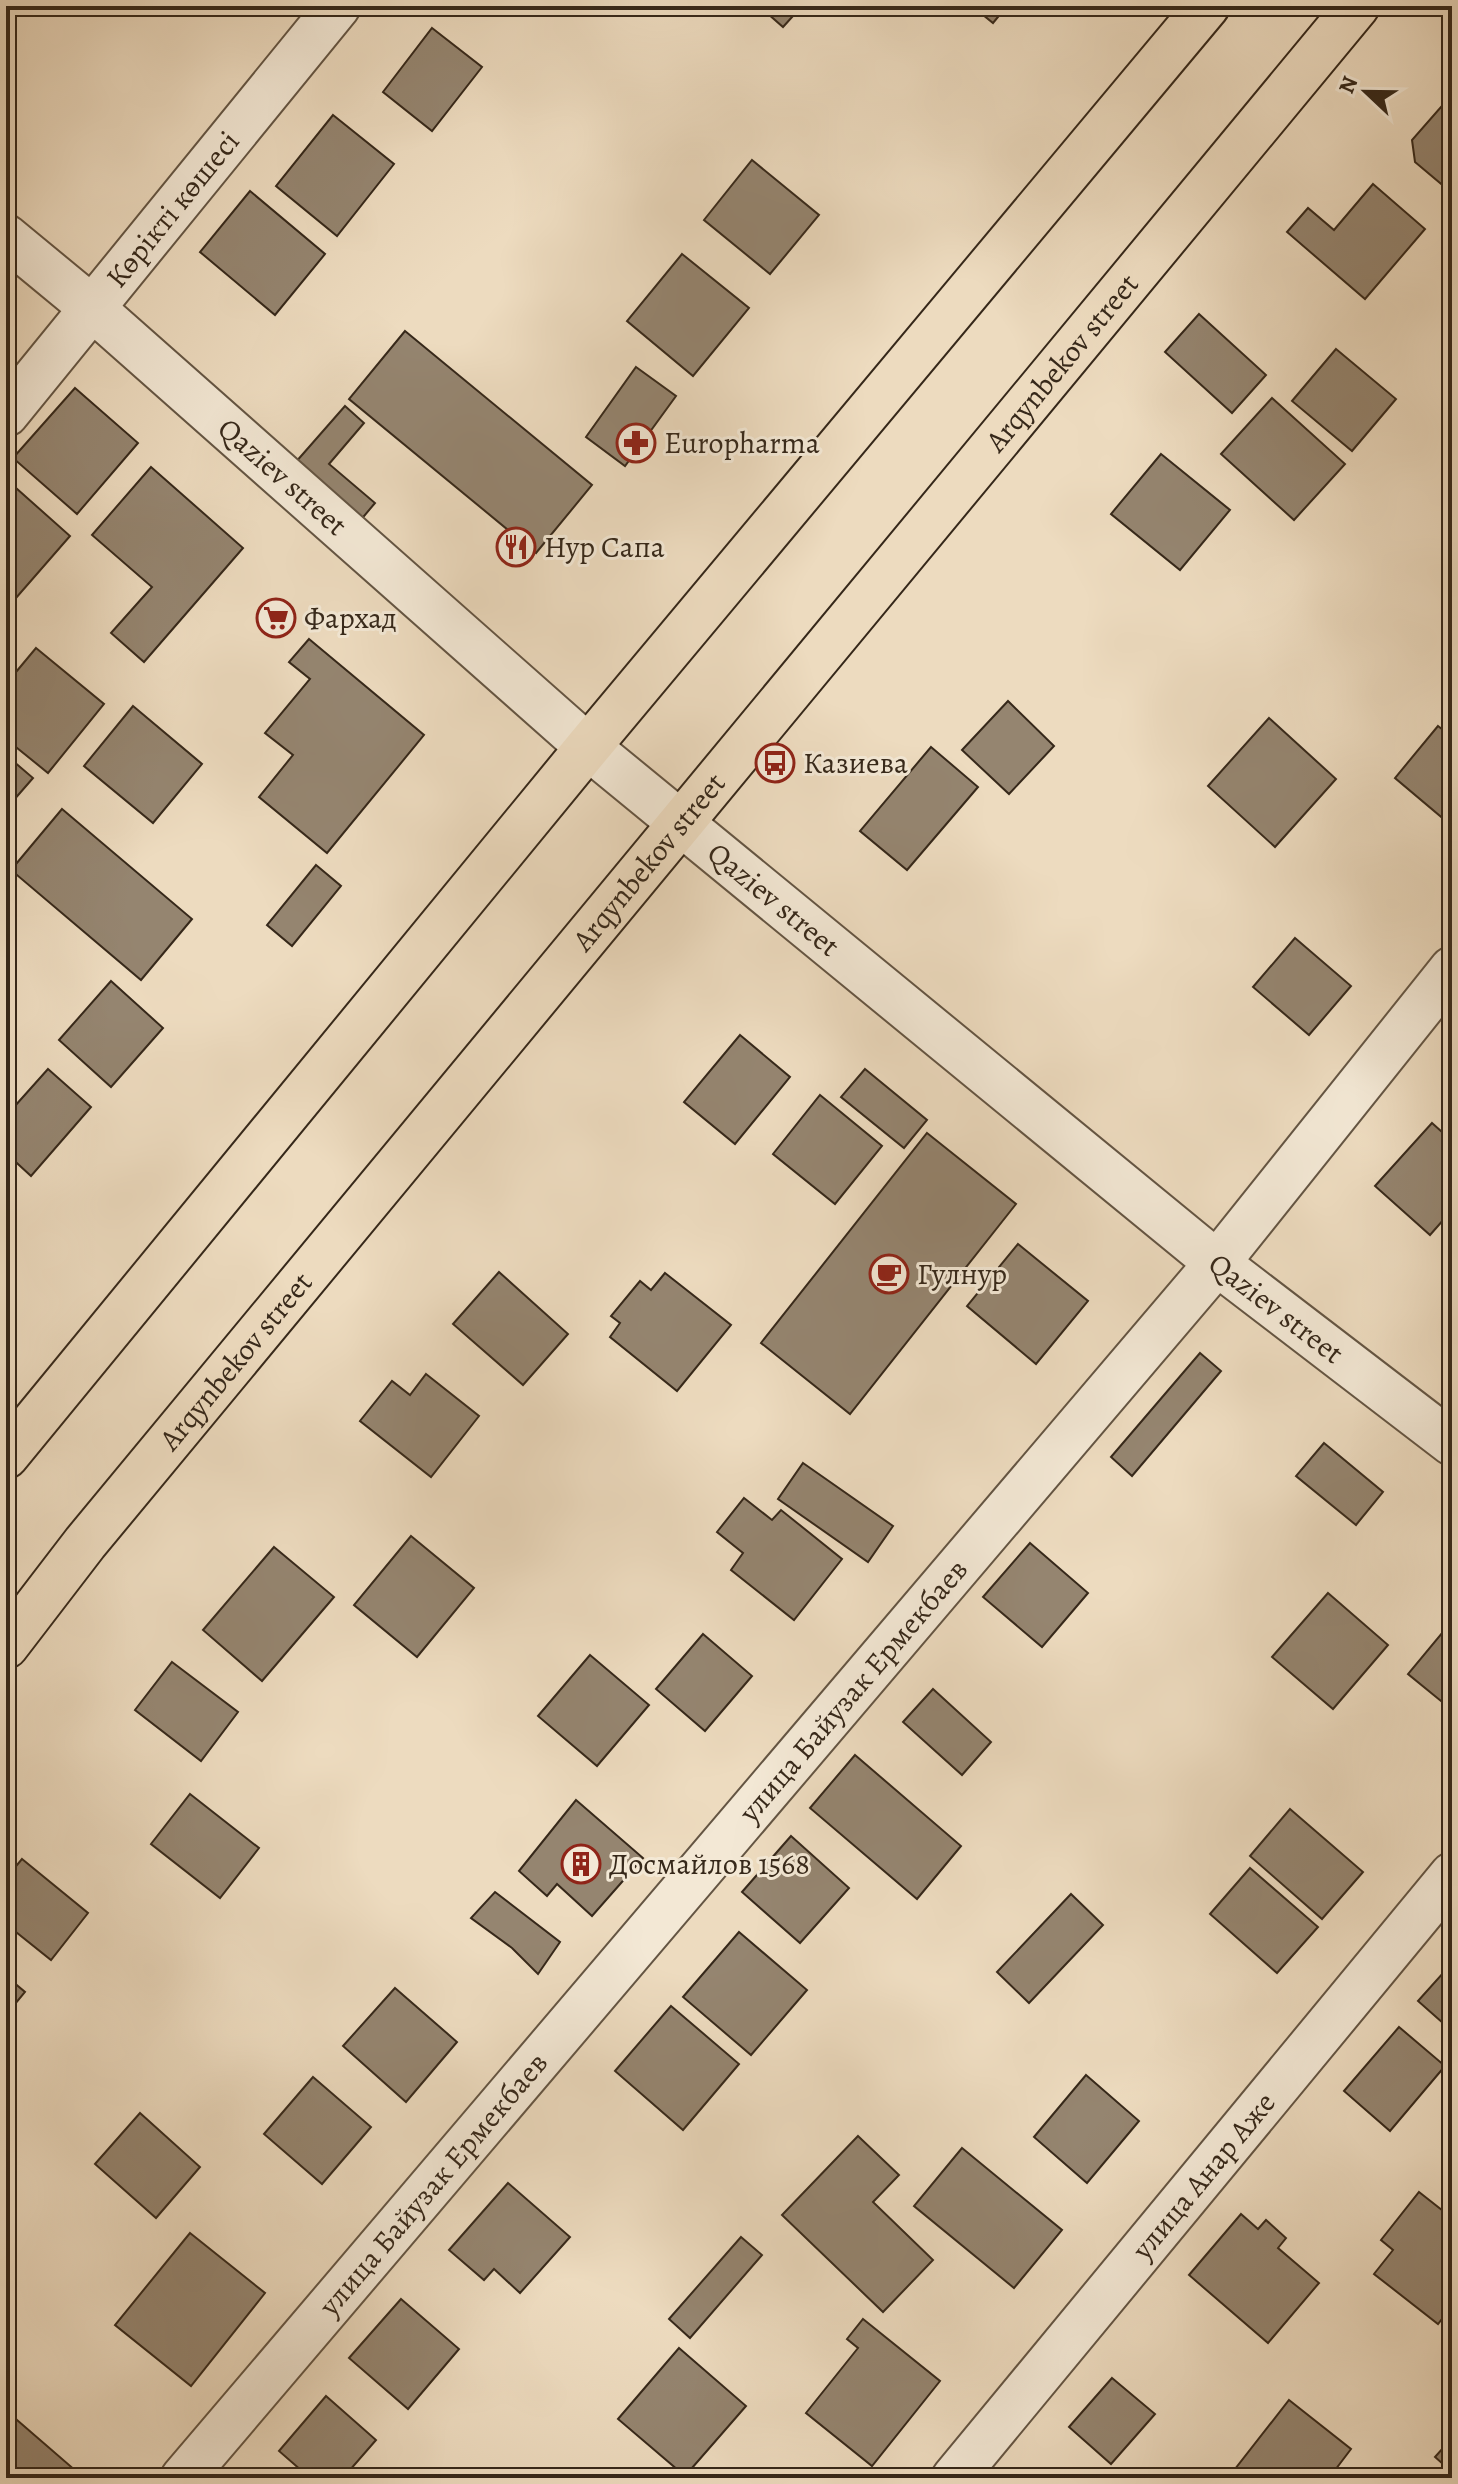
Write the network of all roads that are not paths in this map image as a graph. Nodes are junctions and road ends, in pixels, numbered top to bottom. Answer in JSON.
{"nodes":[{"id":1,"x":338,"y":6,"type":"edge"},
{"id":2,"x":1207,"y":6,"type":"edge"},
{"id":3,"x":1357,"y":6,"type":"edge"},
{"id":4,"x":6,"y":237,"type":"edge"},
{"id":5,"x":92,"y":308,"type":"junction"},
{"id":6,"x":6,"y":414,"type":"edge"},
{"id":7,"x":588,"y":747,"type":"junction"},
{"id":8,"x":681,"y":823,"type":"junction"},
{"id":9,"x":1452,"y":969,"type":"edge"},
{"id":10,"x":1217,"y":1263,"type":"junction"},
{"id":11,"x":1452,"y":1443,"type":"edge"},
{"id":12,"x":6,"y":1456,"type":"edge"},
{"id":13,"x":6,"y":1646,"type":"edge"},
{"id":14,"x":1452,"y":1875,"type":"edge"},
{"id":15,"x":183,"y":2478,"type":"edge"},
{"id":16,"x":954,"y":2478,"type":"edge"}],
"edges":[{"from":1,"to":5,"type":"street","name":"Көрікті көшесі"},
{"from":2,"to":7,"type":"main road"},
{"from":3,"to":8,"type":"main road","name":"Arqynbekov street"},
{"from":4,"to":5,"type":"street","name":"Qaziev street"},
{"from":5,"to":6,"type":"street","name":"Көрікті көшесі"},
{"from":5,"to":7,"type":"street","name":"Qaziev street"},
{"from":7,"to":8,"type":"street","name":"Qaziev street"},
{"from":7,"to":12,"type":"main road"},
{"from":8,"to":10,"type":"street","name":"Qaziev street"},
{"from":8,"to":13,"type":"main road","name":"Arqynbekov street"},
{"from":9,"to":10,"type":"street","name":"улица Байузак Ермекбаев"},
{"from":10,"to":11,"type":"street","name":"Qaziev street"},
{"from":10,"to":15,"type":"street","name":"улица Байузак Ермекбаев"},
{"from":14,"to":16,"type":"street","name":"улица Анар Аже"}]}
